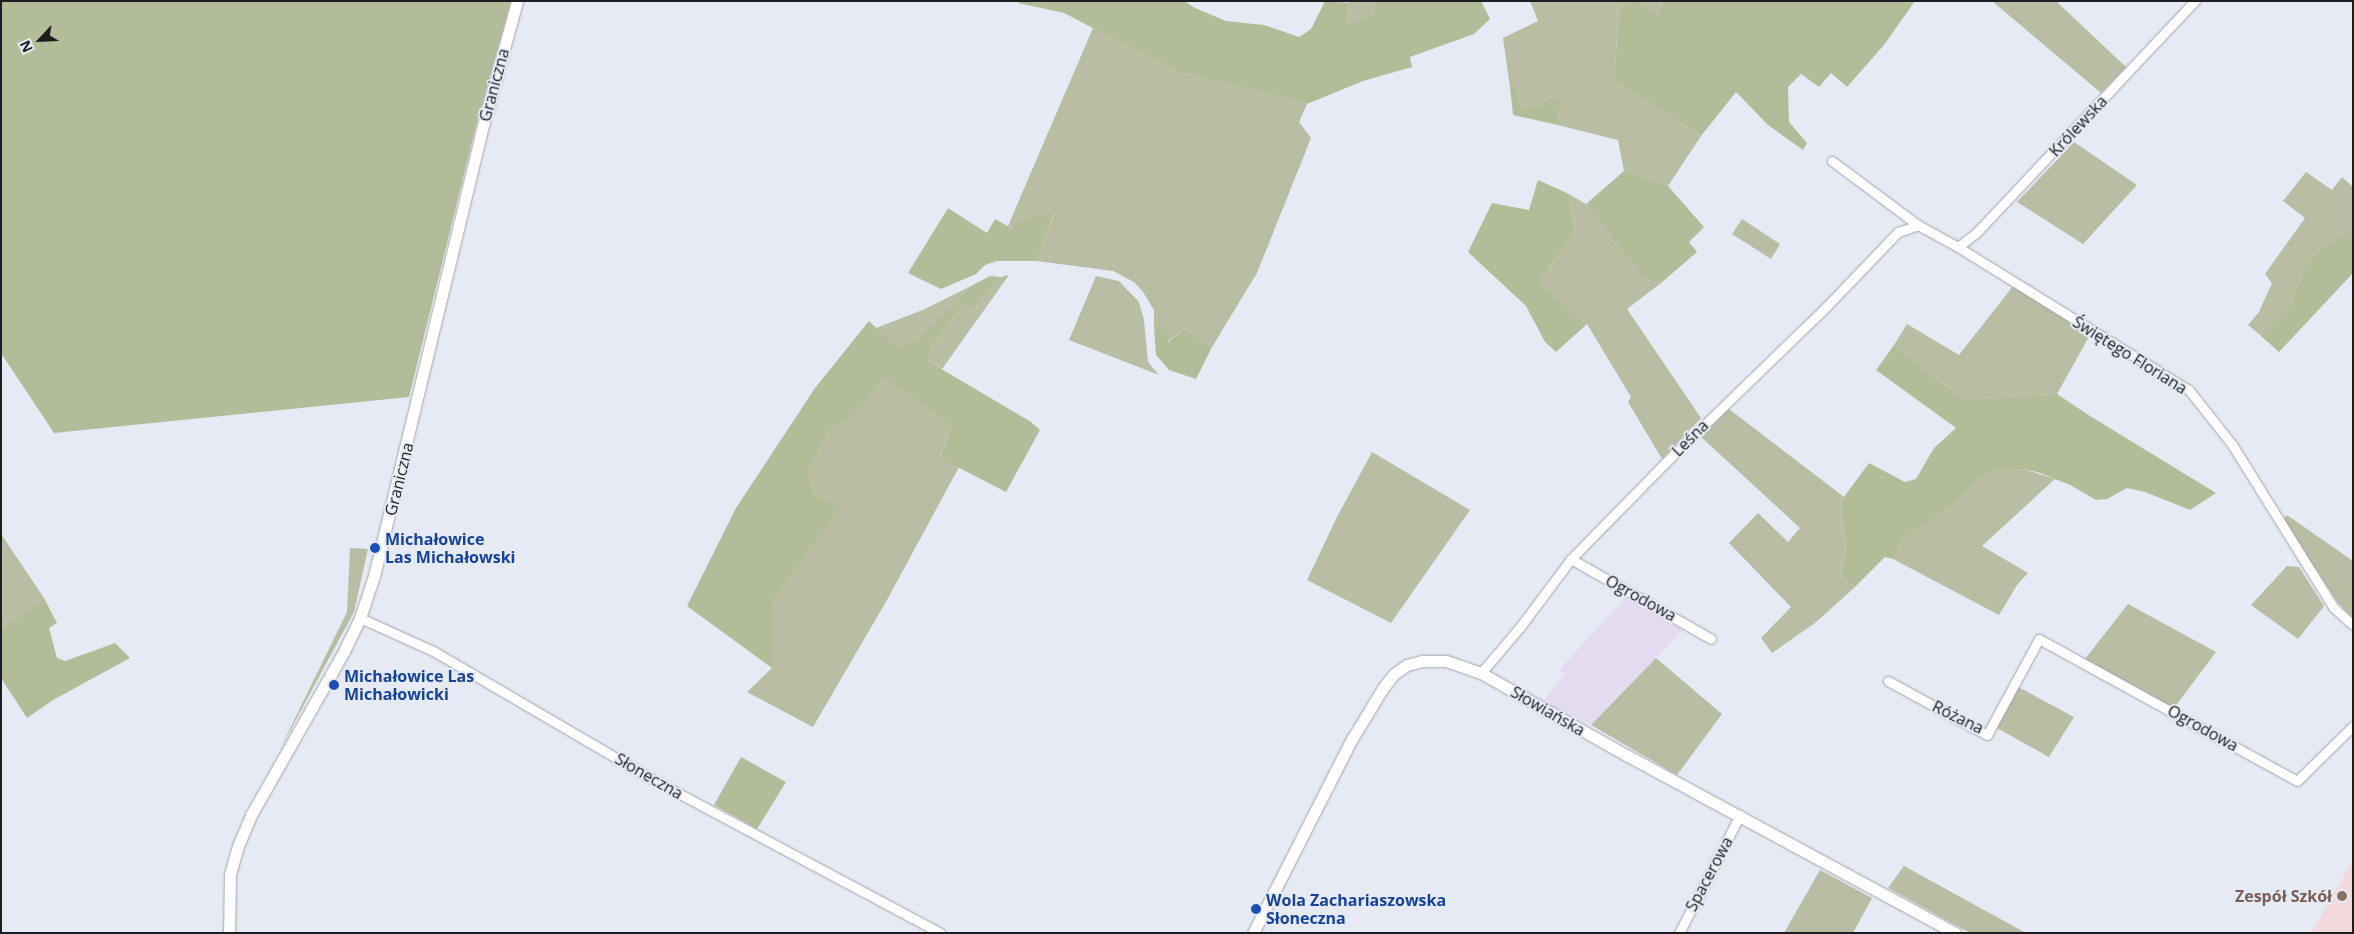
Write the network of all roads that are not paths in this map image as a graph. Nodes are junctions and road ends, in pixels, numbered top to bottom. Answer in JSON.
{"nodes":[{"id":1,"x":516,"y":1,"type":"edge"},
{"id":2,"x":2195,"y":1,"type":"edge"},
{"id":3,"x":1832,"y":161,"type":"dead end"},
{"id":4,"x":1918,"y":225,"type":"junction"},
{"id":5,"x":1958,"y":247,"type":"junction"},
{"id":6,"x":1570,"y":559,"type":"junction"},
{"id":7,"x":360,"y":618,"type":"junction"},
{"id":8,"x":2353,"y":625,"type":"edge"},
{"id":9,"x":1711,"y":639,"type":"dead end"},
{"id":10,"x":2039,"y":639,"type":"joint"},
{"id":11,"x":1481,"y":673,"type":"junction"},
{"id":12,"x":1888,"y":681,"type":"dead end"},
{"id":13,"x":2353,"y":726,"type":"edge"},
{"id":14,"x":1740,"y":815,"type":"junction"},
{"id":15,"x":229,"y":933,"type":"edge"},
{"id":16,"x":940,"y":933,"type":"edge"},
{"id":17,"x":1254,"y":933,"type":"edge"},
{"id":18,"x":1679,"y":933,"type":"edge"},
{"id":19,"x":1955,"y":933,"type":"edge"}],
"edges":[{"from":1,"to":7,"type":"street","name":"Graniczna"},
{"from":2,"to":5,"type":"street","name":"Królewska"},
{"from":3,"to":4,"type":"street","name":"Świętego Floriana"},
{"from":4,"to":5,"type":"street","name":"Świętego Floriana"},
{"from":4,"to":6,"type":"street","name":"Leśna"},
{"from":5,"to":8,"type":"street","name":"Świętego Floriana"},
{"from":6,"to":9,"type":"street","name":"Ogrodowa"},
{"from":6,"to":11,"type":"street","name":"Leśna"},
{"from":7,"to":15,"type":"street","name":"Graniczna"},
{"from":7,"to":16,"type":"street","name":"Słoneczna"},
{"from":10,"to":12,"type":"street","name":"Różana"},
{"from":10,"to":13,"type":"street","name":"Ogrodowa"},
{"from":11,"to":14,"type":"street","name":"Słowiańska"},
{"from":11,"to":17,"type":"street","name":"Słowiańska"},
{"from":14,"to":18,"type":"street","name":"Spacerowa"},
{"from":14,"to":19,"type":"street","name":"Słowiańska"}]}
